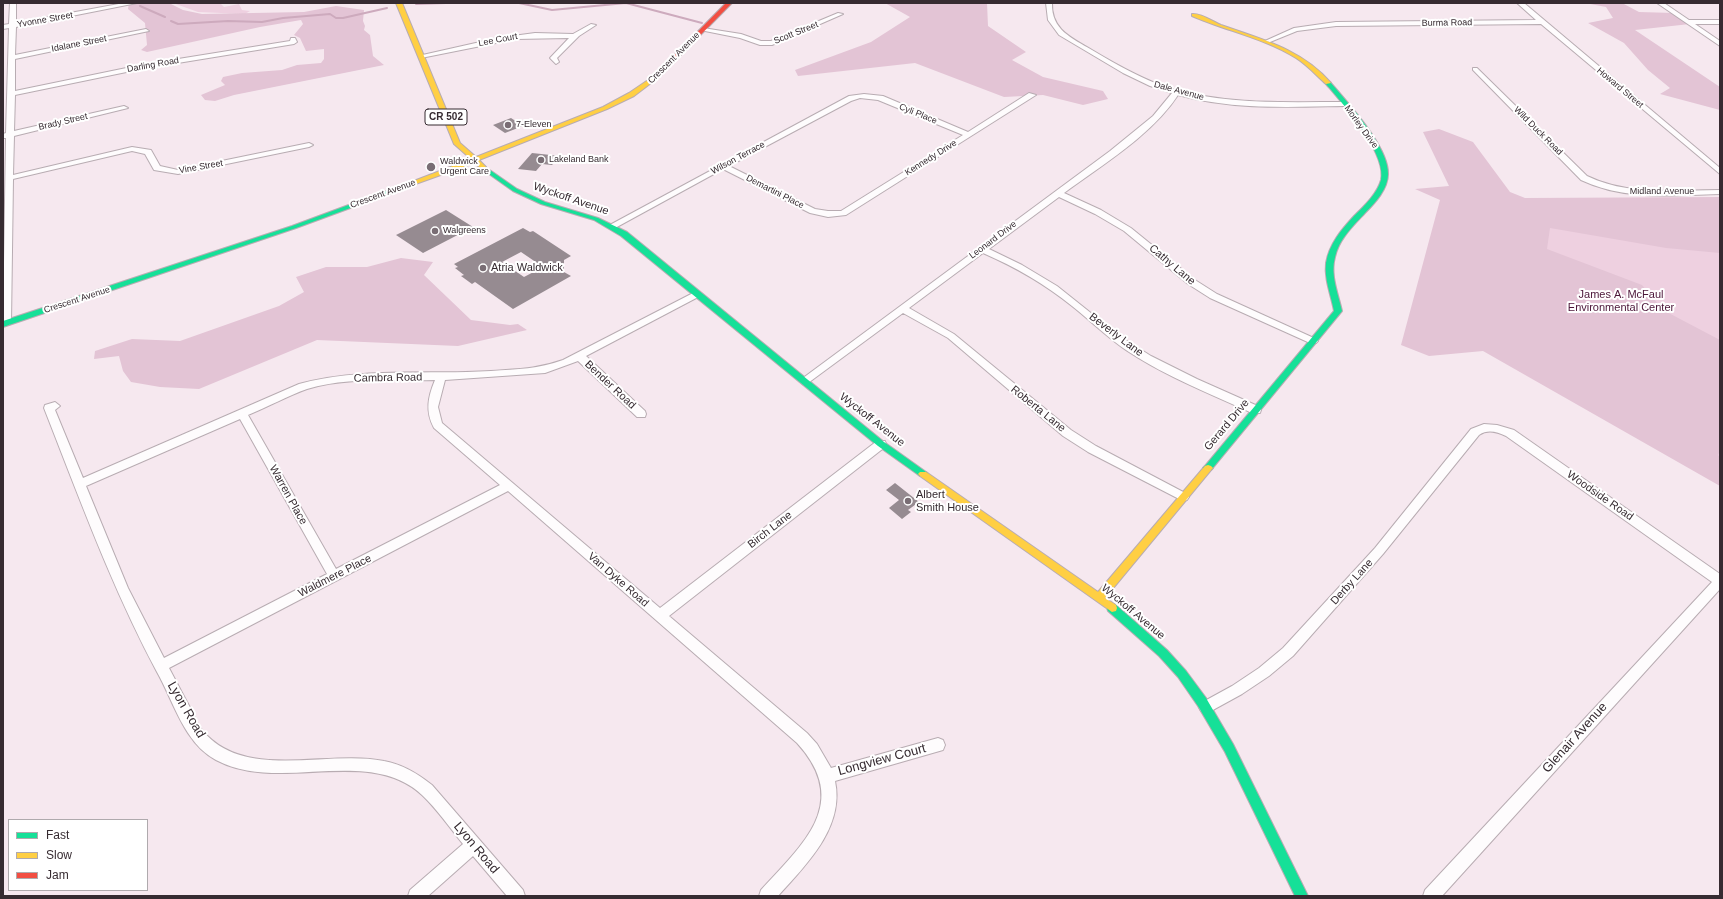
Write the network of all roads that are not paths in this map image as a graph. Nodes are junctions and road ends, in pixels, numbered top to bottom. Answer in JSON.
{"nodes":[{"id":1,"x":13,"y":3,"type":"edge"},
{"id":2,"x":134,"y":3,"type":"edge"},
{"id":3,"x":399,"y":3,"type":"edge"},
{"id":4,"x":729,"y":3,"type":"edge"},
{"id":5,"x":1049,"y":3,"type":"edge"},
{"id":6,"x":1520,"y":3,"type":"edge"},
{"id":7,"x":1660,"y":3,"type":"edge"},
{"id":8,"x":840,"y":14,"type":"dead end"},
{"id":9,"x":1194,"y":15,"type":"dead end"},
{"id":10,"x":1542,"y":22,"type":"junction"},
{"id":11,"x":1688,"y":22,"type":"junction"},
{"id":12,"x":1720,"y":22,"type":"edge"},
{"id":13,"x":593,"y":25,"type":"dead end"},
{"id":14,"x":13,"y":26,"type":"junction"},
{"id":15,"x":3,"y":27,"type":"edge"},
{"id":16,"x":703,"y":30,"type":"junction"},
{"id":17,"x":146,"y":31,"type":"dead end"},
{"id":18,"x":576,"y":36,"type":"junction"},
{"id":19,"x":293,"y":39,"type":"dead end"},
{"id":20,"x":1268,"y":41,"type":"junction"},
{"id":21,"x":1720,"y":44,"type":"edge"},
{"id":22,"x":421,"y":56,"type":"junction"},
{"id":23,"x":12,"y":58,"type":"junction"},
{"id":24,"x":556,"y":62,"type":"dead end"},
{"id":25,"x":1475,"y":69,"type":"dead end"},
{"id":26,"x":1176,"y":92,"type":"junction"},
{"id":27,"x":11,"y":94,"type":"junction"},
{"id":28,"x":1032,"y":95,"type":"dead end"},
{"id":29,"x":866,"y":96,"type":"joint"},
{"id":30,"x":1344,"y":104,"type":"junction"},
{"id":31,"x":124,"y":108,"type":"dead end"},
{"id":32,"x":7,"y":135,"type":"edge"},
{"id":33,"x":969,"y":135,"type":"junction"},
{"id":34,"x":309,"y":145,"type":"dead end"},
{"id":35,"x":474,"y":161,"type":"junction"},
{"id":36,"x":723,"y":166,"type":"junction"},
{"id":37,"x":1720,"y":172,"type":"edge"},
{"id":38,"x":9,"y":178,"type":"junction"},
{"id":39,"x":1604,"y":188,"type":"joint"},
{"id":40,"x":1720,"y":192,"type":"edge"},
{"id":41,"x":1057,"y":193,"type":"junction"},
{"id":42,"x":828,"y":214,"type":"joint"},
{"id":43,"x":612,"y":226,"type":"junction"},
{"id":44,"x":982,"y":249,"type":"junction"},
{"id":45,"x":1331,"y":256,"type":"joint"},
{"id":46,"x":697,"y":294,"type":"junction"},
{"id":47,"x":902,"y":308,"type":"junction"},
{"id":48,"x":4,"y":324,"type":"edge"},
{"id":49,"x":1313,"y":341,"type":"junction"},
{"id":50,"x":579,"y":356,"type":"junction"},
{"id":51,"x":441,"y":377,"type":"junction"},
{"id":52,"x":804,"y":382,"type":"junction"},
{"id":53,"x":55,"y":406,"type":"dead end"},
{"id":54,"x":1256,"y":410,"type":"junction"},
{"id":55,"x":242,"y":413,"type":"junction"},
{"id":56,"x":641,"y":414,"type":"dead end"},
{"id":57,"x":1475,"y":432,"type":"joint"},
{"id":58,"x":881,"y":444,"type":"junction"},
{"id":59,"x":80,"y":484,"type":"junction"},
{"id":60,"x":508,"y":486,"type":"junction"},
{"id":61,"x":1183,"y":497,"type":"junction"},
{"id":62,"x":334,"y":576,"type":"junction"},
{"id":63,"x":1720,"y":581,"type":"edge"},
{"id":64,"x":1099,"y":598,"type":"junction"},
{"id":65,"x":659,"y":616,"type":"junction"},
{"id":66,"x":161,"y":666,"type":"junction"},
{"id":67,"x":1206,"y":706,"type":"junction"},
{"id":68,"x":938,"y":745,"type":"dead end"},
{"id":69,"x":827,"y":776,"type":"junction"},
{"id":70,"x":474,"y":845,"type":"junction"},
{"id":71,"x":416,"y":896,"type":"edge"},
{"id":72,"x":517,"y":896,"type":"edge"},
{"id":73,"x":767,"y":896,"type":"edge"},
{"id":74,"x":1302,"y":896,"type":"edge"},
{"id":75,"x":1431,"y":896,"type":"edge"}],
"edges":[{"from":1,"to":14,"type":"street"},
{"from":2,"to":14,"type":"street","name":"Yvonne Street"},
{"from":3,"to":22,"type":"main road","name":"Wyckoff Avenue","number":"CR 502"},
{"from":4,"to":16,"type":"main road","name":"Crescent Avenue"},
{"from":5,"to":26,"type":"street","name":"Dale Avenue"},
{"from":6,"to":10,"type":"street","name":"Howard Street"},
{"from":7,"to":11,"type":"street"},
{"from":8,"to":16,"type":"street","name":"Scott Street"},
{"from":9,"to":20,"type":"main road","name":"Morley Drive"},
{"from":10,"to":20,"type":"street","name":"Burma Road"},
{"from":10,"to":37,"type":"street","name":"Howard Street"},
{"from":11,"to":12,"type":"street"},
{"from":11,"to":21,"type":"street"},
{"from":13,"to":18,"type":"street"},
{"from":14,"to":15,"type":"street","name":"Yvonne Street"},
{"from":14,"to":23,"type":"street"},
{"from":16,"to":35,"type":"main road","name":"Crescent Avenue"},
{"from":17,"to":23,"type":"street","name":"Idalane Street"},
{"from":18,"to":22,"type":"street","name":"Lee Court"},
{"from":18,"to":24,"type":"street"},
{"from":19,"to":27,"type":"street","name":"Darling Road"},
{"from":20,"to":30,"type":"main road","name":"Morley Drive"},
{"from":22,"to":35,"type":"main road","name":"Wyckoff Avenue","number":"CR 502"},
{"from":23,"to":27,"type":"street"},
{"from":25,"to":39,"type":"street","name":"Wild Duck Road"},
{"from":26,"to":30,"type":"street","name":"Dale Avenue"},
{"from":26,"to":41,"type":"street","name":"Leonard Drive"},
{"from":27,"to":32,"type":"street"},
{"from":28,"to":33,"type":"street","name":"Kennedy Drive"},
{"from":29,"to":33,"type":"street","name":"Cyli Place"},
{"from":29,"to":36,"type":"street","name":"Wilson Terrace"},
{"from":30,"to":45,"type":"main road","name":"Morley Drive"},
{"from":31,"to":32,"type":"street","name":"Brady Street"},
{"from":32,"to":38,"type":"street"},
{"from":33,"to":42,"type":"street","name":"Kennedy Drive"},
{"from":34,"to":38,"type":"street","name":"Vine Street"},
{"from":35,"to":43,"type":"main road","name":"Wyckoff Avenue","number":"CR 502"},
{"from":35,"to":48,"type":"main road","name":"Crescent Avenue"},
{"from":36,"to":42,"type":"street","name":"Demartini Place"},
{"from":36,"to":43,"type":"street","name":"Wilson Terrace"},
{"from":38,"to":48,"type":"street"},
{"from":39,"to":40,"type":"street","name":"Midland Avenue"},
{"from":41,"to":44,"type":"street","name":"Leonard Drive"},
{"from":41,"to":49,"type":"street","name":"Cathy Lane"},
{"from":43,"to":46,"type":"main road","name":"Wyckoff Avenue","number":"CR 502"},
{"from":44,"to":47,"type":"street","name":"Leonard Drive"},
{"from":44,"to":54,"type":"street","name":"Beverly Lane"},
{"from":45,"to":49,"type":"main road","name":"Gerard Drive"},
{"from":46,"to":50,"type":"street","name":"Cambra Road"},
{"from":46,"to":52,"type":"main road","name":"Wyckoff Avenue","number":"CR 502"},
{"from":47,"to":52,"type":"street","name":"Leonard Drive"},
{"from":47,"to":61,"type":"street","name":"Roberta Lane"},
{"from":49,"to":54,"type":"main road","name":"Gerard Drive"},
{"from":50,"to":51,"type":"street","name":"Cambra Road"},
{"from":50,"to":56,"type":"street","name":"Bender Road"},
{"from":51,"to":55,"type":"street","name":"Cambra Road"},
{"from":51,"to":60,"type":"street","name":"Van Dyke Road"},
{"from":52,"to":58,"type":"main road","name":"Wyckoff Avenue","number":"CR 502"},
{"from":53,"to":59,"type":"street","name":"Lyon Road"},
{"from":54,"to":61,"type":"main road","name":"Gerard Drive"},
{"from":55,"to":59,"type":"street","name":"Cambra Road"},
{"from":55,"to":62,"type":"street","name":"Warren Place"},
{"from":57,"to":63,"type":"street","name":"Woodside Road"},
{"from":57,"to":67,"type":"street","name":"Derby Lane"},
{"from":58,"to":64,"type":"main road","name":"Wyckoff Avenue","number":"CR 502"},
{"from":58,"to":65,"type":"street","name":"Birch Lane"},
{"from":59,"to":66,"type":"street","name":"Lyon Road"},
{"from":60,"to":62,"type":"street","name":"Waldmere Place"},
{"from":60,"to":65,"type":"street","name":"Van Dyke Road"},
{"from":61,"to":64,"type":"main road","name":"Gerard Drive"},
{"from":62,"to":66,"type":"street","name":"Waldmere Place"},
{"from":63,"to":75,"type":"street","name":"Glenair Avenue"},
{"from":64,"to":67,"type":"main road","name":"Wyckoff Avenue","number":"CR 502"},
{"from":65,"to":69,"type":"street","name":"Van Dyke Road"},
{"from":66,"to":70,"type":"street","name":"Lyon Road"},
{"from":67,"to":74,"type":"main road","name":"Wyckoff Avenue","number":"CR 502"},
{"from":68,"to":69,"type":"street","name":"Longview Court"},
{"from":69,"to":73,"type":"street","name":"Van Dyke Road"},
{"from":70,"to":71,"type":"street"},
{"from":70,"to":72,"type":"street","name":"Lyon Road"}]}
